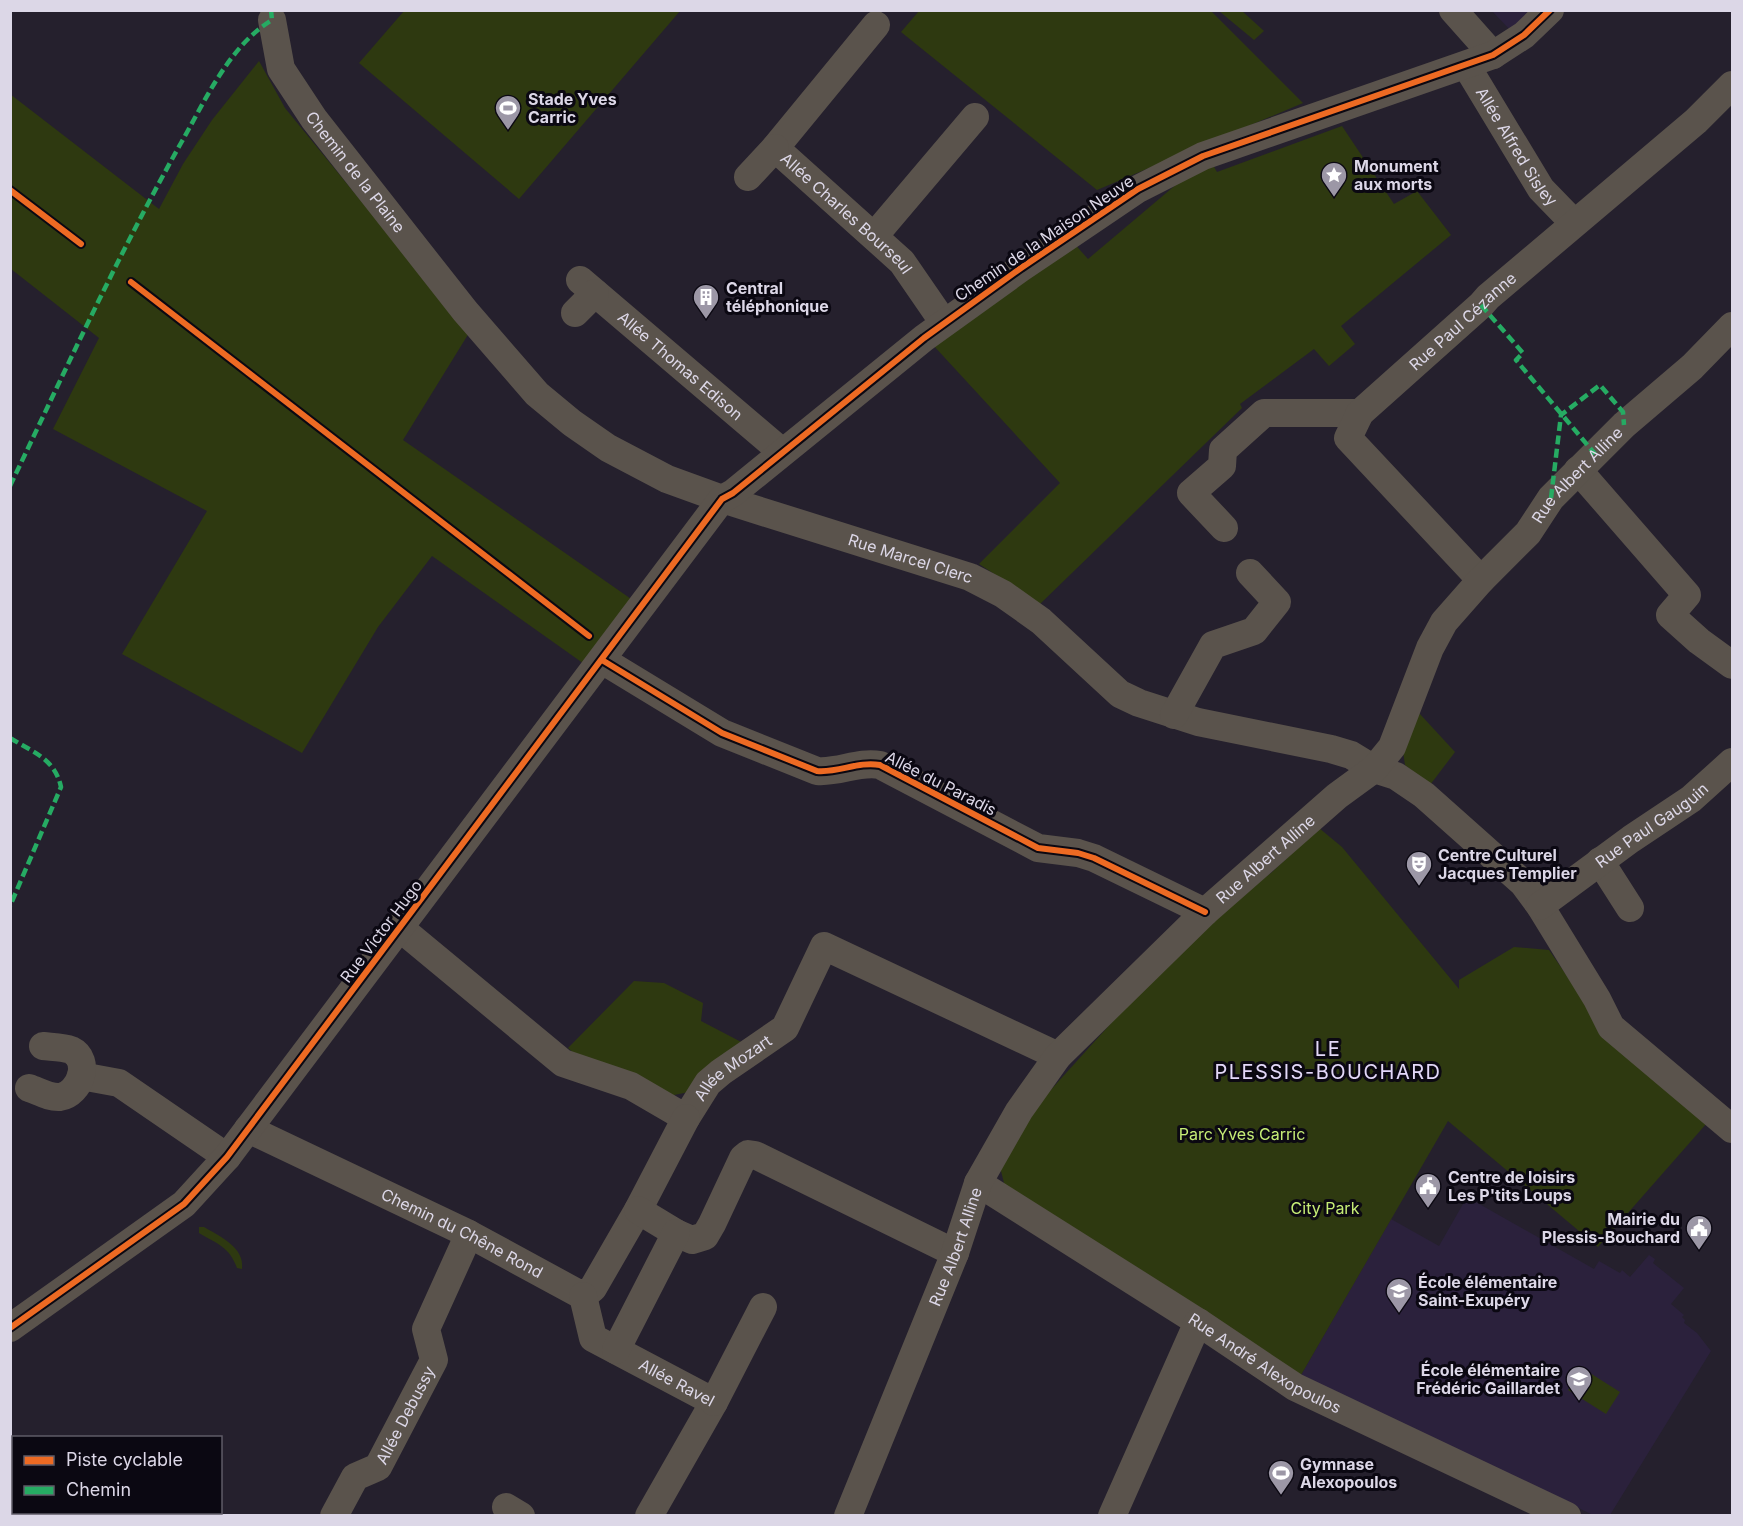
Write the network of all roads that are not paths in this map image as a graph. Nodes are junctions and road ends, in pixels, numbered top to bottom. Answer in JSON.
{"nodes":[{"id":1,"x":1453,"y":10,"type":"edge"},
{"id":2,"x":1550,"y":10,"type":"edge"},
{"id":3,"x":272,"y":21,"type":"dead end"},
{"id":4,"x":876,"y":25,"type":"dead end"},
{"id":5,"x":1494,"y":55,"type":"junction"},
{"id":6,"x":1466,"y":65,"type":"junction"},
{"id":7,"x":1732,"y":85,"type":"edge"},
{"id":8,"x":975,"y":117,"type":"dead end"},
{"id":9,"x":775,"y":147,"type":"junction"},
{"id":10,"x":748,"y":177,"type":"dead end"},
{"id":11,"x":1574,"y":224,"type":"junction"},
{"id":12,"x":875,"y":235,"type":"junction"},
{"id":13,"x":465,"y":311,"type":"joint"},
{"id":14,"x":575,"y":314,"type":"dead end"},
{"id":15,"x":944,"y":323,"type":"junction"},
{"id":16,"x":1732,"y":326,"type":"edge"},
{"id":17,"x":1360,"y":413,"type":"junction"},
{"id":18,"x":782,"y":452,"type":"junction"},
{"id":19,"x":1578,"y":470,"type":"junction"},
{"id":20,"x":722,"y":499,"type":"junction"},
{"id":21,"x":1224,"y":528,"type":"dead end"},
{"id":22,"x":1250,"y":573,"type":"dead end"},
{"id":23,"x":1481,"y":580,"type":"junction"},
{"id":24,"x":602,"y":660,"type":"junction"},
{"id":25,"x":1732,"y":665,"type":"edge"},
{"id":26,"x":1174,"y":715,"type":"junction"},
{"id":27,"x":1732,"y":762,"type":"edge"},
{"id":28,"x":1374,"y":769,"type":"junction"},
{"id":29,"x":1600,"y":861,"type":"junction"},
{"id":30,"x":1540,"y":906,"type":"junction"},
{"id":31,"x":1630,"y":908,"type":"dead end"},
{"id":32,"x":1205,"y":912,"type":"junction"},
{"id":33,"x":400,"y":928,"type":"junction"},
{"id":34,"x":43,"y":1046,"type":"dead end"},
{"id":35,"x":1058,"y":1056,"type":"junction"},
{"id":36,"x":81,"y":1076,"type":"junction"},
{"id":37,"x":29,"y":1088,"type":"dead end"},
{"id":38,"x":686,"y":1118,"type":"junction"},
{"id":39,"x":1729,"y":1118,"type":"edge"},
{"id":40,"x":248,"y":1130,"type":"junction"},
{"id":41,"x":227,"y":1157,"type":"junction"},
{"id":42,"x":978,"y":1183,"type":"junction"},
{"id":43,"x":638,"y":1210,"type":"junction"},
{"id":44,"x":676,"y":1233,"type":"junction"},
{"id":45,"x":470,"y":1234,"type":"junction"},
{"id":46,"x":955,"y":1253,"type":"junction"},
{"id":47,"x":588,"y":1292,"type":"junction"},
{"id":48,"x":763,"y":1307,"type":"dead end"},
{"id":49,"x":1198,"y":1322,"type":"junction"},
{"id":50,"x":10,"y":1328,"type":"edge"},
{"id":51,"x":616,"y":1350,"type":"junction"},
{"id":52,"x":714,"y":1402,"type":"junction"},
{"id":53,"x":334,"y":1515,"type":"edge"},
{"id":54,"x":648,"y":1515,"type":"edge"},
{"id":55,"x":848,"y":1515,"type":"edge"},
{"id":56,"x":1112,"y":1515,"type":"edge"},
{"id":57,"x":1567,"y":1515,"type":"edge"}],
"edges":[{"from":1,"to":5,"type":"street"},
{"from":2,"to":5,"type":"street","name":"Chemin de la Maison Neuve"},
{"from":3,"to":13,"type":"street","name":"Chemin de la Plaine"},
{"from":4,"to":9,"type":"street","name":"Allée Charles Bourseul"},
{"from":5,"to":6,"type":"street","name":"Chemin de la Maison Neuve"},
{"from":6,"to":11,"type":"street","name":"Allée Alfred Sisley"},
{"from":6,"to":15,"type":"street","name":"Chemin de la Maison Neuve"},
{"from":7,"to":11,"type":"street","name":"Rue Paul Cézanne"},
{"from":8,"to":12,"type":"street"},
{"from":9,"to":10,"type":"street"},
{"from":9,"to":12,"type":"street","name":"Allée Charles Bourseul"},
{"from":11,"to":17,"type":"street","name":"Rue Paul Cézanne"},
{"from":12,"to":15,"type":"street","name":"Allée Charles Bourseul"},
{"from":13,"to":20,"type":"street","name":"Rue Marcel Clerc"},
{"from":14,"to":18,"type":"street","name":"Allée Thomas Edison"},
{"from":15,"to":18,"type":"street","name":"Chemin de la Maison Neuve"},
{"from":16,"to":19,"type":"street","name":"Rue Albert Alline"},
{"from":17,"to":21,"type":"street"},
{"from":17,"to":23,"type":"street","name":"Rue Paul Cézanne"},
{"from":18,"to":20,"type":"street","name":"Chemin de la Maison Neuve"},
{"from":19,"to":23,"type":"street","name":"Rue Albert Alline"},
{"from":19,"to":25,"type":"street"},
{"from":20,"to":24,"type":"street","name":"Rue Victor Hugo"},
{"from":20,"to":26,"type":"street","name":"Rue Marcel Clerc"},
{"from":22,"to":26,"type":"street"},
{"from":23,"to":28,"type":"street","name":"Rue Albert Alline"},
{"from":24,"to":32,"type":"street","name":"Allée du Paradis"},
{"from":24,"to":33,"type":"street","name":"Rue Victor Hugo"},
{"from":26,"to":28,"type":"street","name":"Rue Marcel Clerc"},
{"from":27,"to":29,"type":"street","name":"Rue Paul Gauguin"},
{"from":28,"to":30,"type":"street","name":"Rue Marcel Clerc"},
{"from":28,"to":32,"type":"street","name":"Rue Albert Alline"},
{"from":29,"to":30,"type":"street","name":"Rue Paul Gauguin"},
{"from":29,"to":31,"type":"street"},
{"from":30,"to":39,"type":"street","name":"Rue Marcel Clerc"},
{"from":32,"to":35,"type":"street","name":"Rue Albert Alline"},
{"from":33,"to":38,"type":"street","name":"Allée Mozart"},
{"from":33,"to":40,"type":"street","name":"Rue Victor Hugo"},
{"from":34,"to":36,"type":"street"},
{"from":35,"to":38,"type":"street","name":"Allée Mozart"},
{"from":35,"to":42,"type":"street","name":"Rue Albert Alline"},
{"from":36,"to":37,"type":"street"},
{"from":36,"to":41,"type":"street"},
{"from":38,"to":43,"type":"street"},
{"from":40,"to":41,"type":"street","name":"Rue Victor Hugo"},
{"from":40,"to":45,"type":"street","name":"Chemin du Chêne Rond"},
{"from":41,"to":50,"type":"street","name":"Rue Victor Hugo"},
{"from":42,"to":46,"type":"street","name":"Rue Albert Alline"},
{"from":42,"to":49,"type":"street","name":"Rue André Alexopoulos"},
{"from":43,"to":44,"type":"street"},
{"from":43,"to":47,"type":"street"},
{"from":44,"to":46,"type":"street"},
{"from":44,"to":51,"type":"street"},
{"from":45,"to":47,"type":"street","name":"Chemin du Chêne Rond"},
{"from":45,"to":53,"type":"street","name":"Allée Debussy"},
{"from":46,"to":55,"type":"street","name":"Rue Albert Alline"},
{"from":47,"to":51,"type":"street","name":"Allée Ravel"},
{"from":48,"to":52,"type":"street"},
{"from":49,"to":56,"type":"street"},
{"from":49,"to":57,"type":"street","name":"Rue André Alexopoulos"},
{"from":51,"to":52,"type":"street","name":"Allée Ravel"},
{"from":52,"to":54,"type":"street","name":"Allée Ravel"}]}
